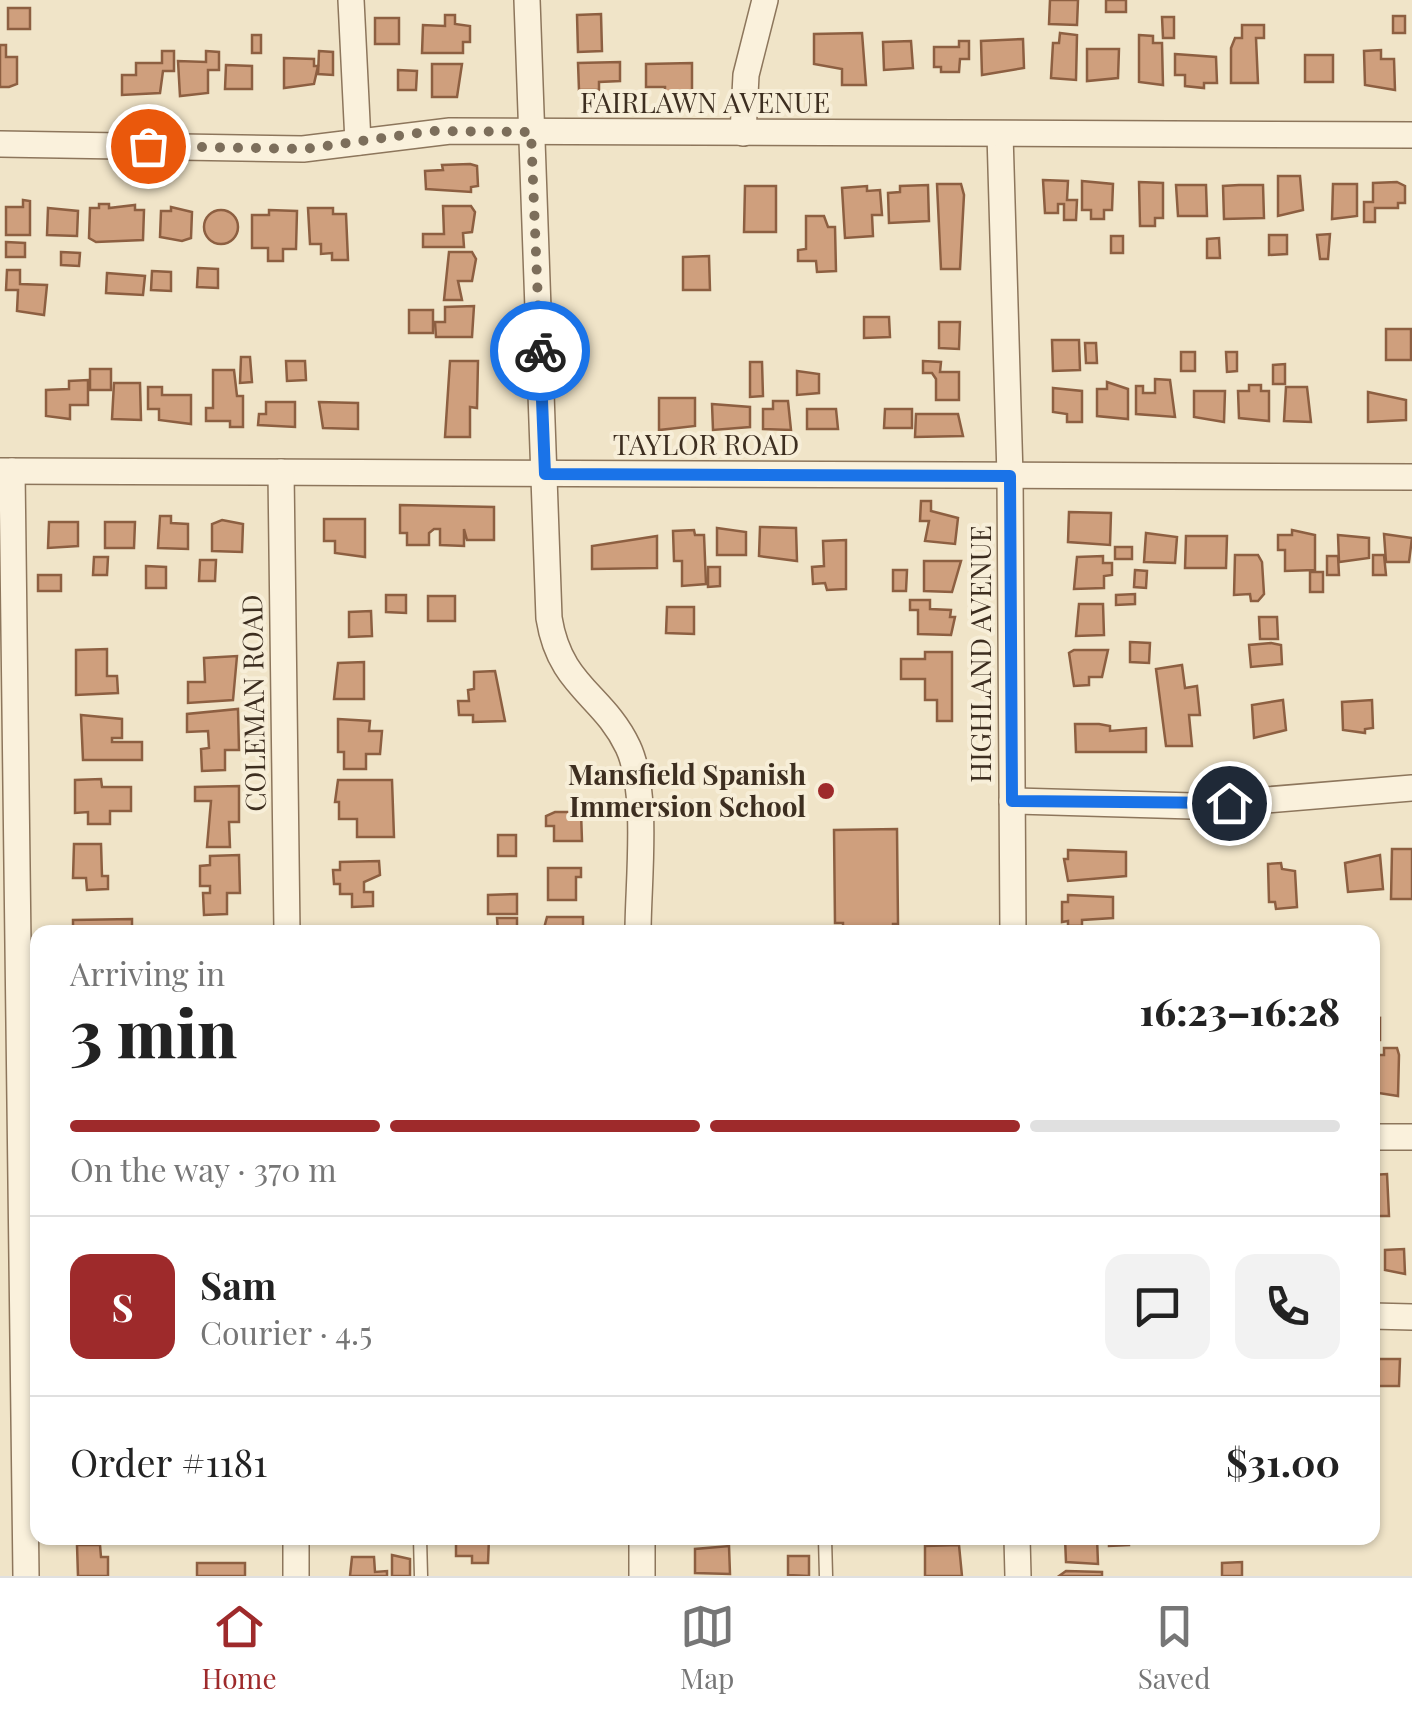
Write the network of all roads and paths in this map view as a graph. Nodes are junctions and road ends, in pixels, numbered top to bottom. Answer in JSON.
{"nodes":[{"id":1,"x":350,"y":0,"type":"edge"},
{"id":2,"x":527,"y":0,"type":"edge"},
{"id":3,"x":765,"y":0,"type":"edge"},
{"id":4,"x":531,"y":132,"type":"junction"},
{"id":5,"x":742,"y":132,"type":"junction"},
{"id":6,"x":1000,"y":134,"type":"junction"},
{"id":7,"x":1412,"y":134,"type":"edge"},
{"id":8,"x":358,"y":142,"type":"junction"},
{"id":9,"x":0,"y":144,"type":"edge"},
{"id":10,"x":6,"y":471,"type":"edge"},
{"id":11,"x":282,"y":472,"type":"junction"},
{"id":12,"x":545,"y":474,"type":"junction"},
{"id":13,"x":1010,"y":476,"type":"junction"},
{"id":14,"x":1412,"y":477,"type":"edge"},
{"id":15,"x":1412,"y":788,"type":"edge"},
{"id":16,"x":1012,"y":801,"type":"junction"},
{"id":17,"x":287,"y":925,"type":"edge"},
{"id":18,"x":638,"y":925,"type":"edge"},
{"id":19,"x":1013,"y":925,"type":"edge"},
{"id":20,"x":29,"y":1107,"type":"edge"},
{"id":21,"x":1380,"y":1137,"type":"edge"},
{"id":22,"x":1412,"y":1137,"type":"edge"},
{"id":23,"x":1380,"y":1316,"type":"edge"},
{"id":24,"x":1412,"y":1316,"type":"edge"},
{"id":25,"x":296,"y":1545,"type":"edge"},
{"id":26,"x":420,"y":1545,"type":"edge"},
{"id":27,"x":642,"y":1545,"type":"edge"},
{"id":28,"x":825,"y":1545,"type":"edge"},
{"id":29,"x":1017,"y":1545,"type":"edge"},
{"id":30,"x":26,"y":1576,"type":"edge"},
{"id":31,"x":296,"y":1576,"type":"edge"},
{"id":32,"x":421,"y":1576,"type":"edge"},
{"id":33,"x":642,"y":1576,"type":"edge"},
{"id":34,"x":826,"y":1576,"type":"edge"},
{"id":35,"x":1018,"y":1576,"type":"edge"}],
"edges":[{"from":1,"to":8,"type":"street"},
{"from":2,"to":4,"type":"street"},
{"from":3,"to":5,"type":"street"},
{"from":4,"to":5,"type":"street","name":"FAIRLAWN AVENUE"},
{"from":4,"to":8,"type":"street","name":"FAIRLAWN AVENUE"},
{"from":4,"to":12,"type":"street"},
{"from":5,"to":6,"type":"street","name":"FAIRLAWN AVENUE"},
{"from":6,"to":7,"type":"street","name":"FAIRLAWN AVENUE"},
{"from":6,"to":13,"type":"street","name":"HIGHLAND AVENUE"},
{"from":8,"to":9,"type":"street","name":"FAIRLAWN AVENUE"},
{"from":10,"to":11,"type":"street","name":"TAYLOR ROAD"},
{"from":10,"to":20,"type":"street"},
{"from":11,"to":12,"type":"street","name":"TAYLOR ROAD"},
{"from":11,"to":17,"type":"street","name":"COLEMAN ROAD"},
{"from":12,"to":13,"type":"street","name":"TAYLOR ROAD"},
{"from":12,"to":18,"type":"street"},
{"from":13,"to":14,"type":"street","name":"TAYLOR ROAD"},
{"from":13,"to":16,"type":"street","name":"HIGHLAND AVENUE"},
{"from":15,"to":16,"type":"street"},
{"from":16,"to":19,"type":"street","name":"HIGHLAND AVENUE"},
{"from":20,"to":30,"type":"street"},
{"from":21,"to":22,"type":"street"},
{"from":23,"to":24,"type":"street"},
{"from":25,"to":31,"type":"street"},
{"from":26,"to":32,"type":"lane"},
{"from":27,"to":33,"type":"street"},
{"from":28,"to":34,"type":"lane"},
{"from":29,"to":35,"type":"street"}]}
